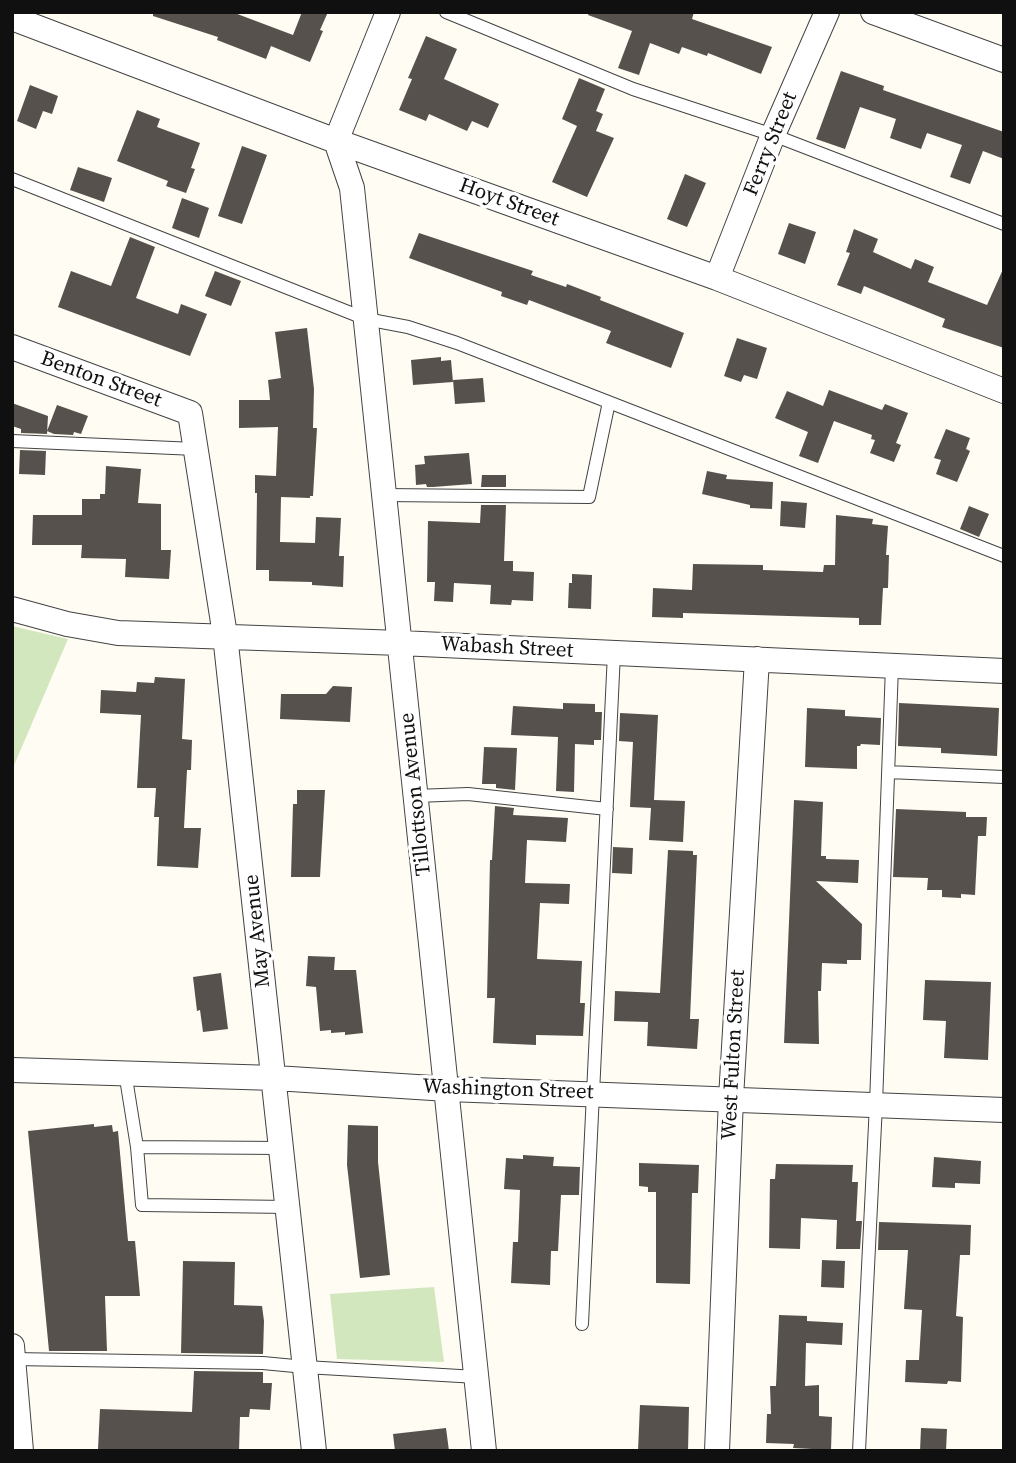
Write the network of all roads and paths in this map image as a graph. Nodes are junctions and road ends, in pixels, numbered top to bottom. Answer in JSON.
{"nodes":[{"id":1,"x":388,"y":12,"type":"edge"},
{"id":2,"x":446,"y":12,"type":"edge"},
{"id":3,"x":827,"y":12,"type":"edge"},
{"id":4,"x":873,"y":12,"type":"edge"},
{"id":5,"x":12,"y":18,"type":"edge"},
{"id":6,"x":1004,"y":60,"type":"edge"},
{"id":7,"x":773,"y":135,"type":"junction"},
{"id":8,"x":336,"y":141,"type":"junction"},
{"id":9,"x":12,"y":179,"type":"edge"},
{"id":10,"x":1004,"y":224,"type":"edge"},
{"id":11,"x":717,"y":278,"type":"junction"},
{"id":12,"x":366,"y":319,"type":"junction"},
{"id":13,"x":12,"y":347,"type":"edge"},
{"id":14,"x":1004,"y":391,"type":"edge"},
{"id":15,"x":609,"y":402,"type":"junction"},
{"id":16,"x":190,"y":413,"type":"joint"},
{"id":17,"x":12,"y":441,"type":"edge"},
{"id":18,"x":196,"y":449,"type":"junction"},
{"id":19,"x":384,"y":495,"type":"junction"},
{"id":20,"x":1004,"y":556,"type":"edge"},
{"id":21,"x":12,"y":609,"type":"edge"},
{"id":22,"x":225,"y":635,"type":"junction"},
{"id":23,"x":400,"y":643,"type":"junction"},
{"id":24,"x":614,"y":653,"type":"junction"},
{"id":25,"x":757,"y":659,"type":"junction"},
{"id":26,"x":892,"y":666,"type":"junction"},
{"id":27,"x":1004,"y":671,"type":"edge"},
{"id":28,"x":888,"y":772,"type":"junction"},
{"id":29,"x":1004,"y":778,"type":"edge"},
{"id":30,"x":416,"y":796,"type":"junction"},
{"id":31,"x":607,"y":808,"type":"junction"},
{"id":32,"x":12,"y":1070,"type":"edge"},
{"id":33,"x":125,"y":1072,"type":"junction"},
{"id":34,"x":275,"y":1078,"type":"junction"},
{"id":35,"x":448,"y":1089,"type":"junction"},
{"id":36,"x":594,"y":1094,"type":"junction"},
{"id":37,"x":731,"y":1098,"type":"junction"},
{"id":38,"x":876,"y":1104,"type":"junction"},
{"id":39,"x":1004,"y":1110,"type":"edge"},
{"id":40,"x":137,"y":1147,"type":"junction"},
{"id":41,"x":282,"y":1148,"type":"junction"},
{"id":42,"x":288,"y":1207,"type":"junction"},
{"id":43,"x":582,"y":1325,"type":"dead end"},
{"id":44,"x":13,"y":1354,"type":"edge"},
{"id":45,"x":305,"y":1367,"type":"junction"},
{"id":46,"x":477,"y":1377,"type":"junction"},
{"id":47,"x":18,"y":1446,"type":"edge"},
{"id":48,"x":314,"y":1451,"type":"edge"},
{"id":49,"x":484,"y":1451,"type":"edge"},
{"id":50,"x":717,"y":1451,"type":"edge"},
{"id":51,"x":859,"y":1451,"type":"edge"}],
"edges":[{"from":1,"to":8,"type":"street"},
{"from":2,"to":7,"type":"lane"},
{"from":3,"to":7,"type":"street","name":"Ferry Street"},
{"from":4,"to":6,"type":"street"},
{"from":5,"to":8,"type":"street","name":"Hoyt Street"},
{"from":7,"to":10,"type":"lane"},
{"from":7,"to":11,"type":"street","name":"Ferry Street"},
{"from":8,"to":11,"type":"street","name":"Hoyt Street"},
{"from":8,"to":12,"type":"street","name":"Tillottson Avenue"},
{"from":9,"to":12,"type":"lane"},
{"from":11,"to":14,"type":"street","name":"Hoyt Street"},
{"from":12,"to":15,"type":"lane"},
{"from":12,"to":19,"type":"street","name":"Tillottson Avenue"},
{"from":13,"to":16,"type":"street","name":"Benton Street"},
{"from":15,"to":19,"type":"lane"},
{"from":15,"to":20,"type":"lane"},
{"from":16,"to":18,"type":"street","name":"May Avenue"},
{"from":17,"to":18,"type":"lane"},
{"from":18,"to":22,"type":"street","name":"May Avenue"},
{"from":19,"to":23,"type":"street","name":"Tillottson Avenue"},
{"from":21,"to":22,"type":"street","name":"Wabash Street"},
{"from":22,"to":23,"type":"street","name":"Wabash Street"},
{"from":22,"to":34,"type":"street","name":"May Avenue"},
{"from":23,"to":24,"type":"street","name":"Wabash Street"},
{"from":23,"to":30,"type":"street","name":"Tillottson Avenue"},
{"from":24,"to":25,"type":"street","name":"Wabash Street"},
{"from":24,"to":31,"type":"lane"},
{"from":25,"to":26,"type":"street","name":"Wabash Street"},
{"from":25,"to":37,"type":"street","name":"West Fulton Street"},
{"from":26,"to":27,"type":"street","name":"Wabash Street"},
{"from":26,"to":28,"type":"lane"},
{"from":28,"to":29,"type":"lane"},
{"from":28,"to":38,"type":"lane"},
{"from":30,"to":31,"type":"lane"},
{"from":30,"to":35,"type":"street","name":"Tillottson Avenue"},
{"from":31,"to":36,"type":"lane"},
{"from":32,"to":33,"type":"street","name":"Washington Street"},
{"from":33,"to":34,"type":"street","name":"Washington Street"},
{"from":33,"to":40,"type":"lane"},
{"from":34,"to":35,"type":"street","name":"Washington Street"},
{"from":34,"to":41,"type":"street","name":"May Avenue"},
{"from":35,"to":36,"type":"street","name":"Washington Street"},
{"from":35,"to":46,"type":"street","name":"Tillottson Avenue"},
{"from":36,"to":37,"type":"street","name":"Washington Street"},
{"from":36,"to":43,"type":"lane"},
{"from":37,"to":38,"type":"street","name":"Washington Street"},
{"from":37,"to":50,"type":"street","name":"West Fulton Street"},
{"from":38,"to":39,"type":"street","name":"Washington Street"},
{"from":38,"to":51,"type":"lane"},
{"from":40,"to":41,"type":"lane"},
{"from":40,"to":42,"type":"lane"},
{"from":41,"to":42,"type":"street","name":"May Avenue"},
{"from":42,"to":45,"type":"street","name":"May Avenue"},
{"from":44,"to":45,"type":"lane"},
{"from":44,"to":47,"type":"street"},
{"from":45,"to":46,"type":"lane"},
{"from":45,"to":48,"type":"street","name":"May Avenue"},
{"from":46,"to":49,"type":"street","name":"Tillottson Avenue"}]}
